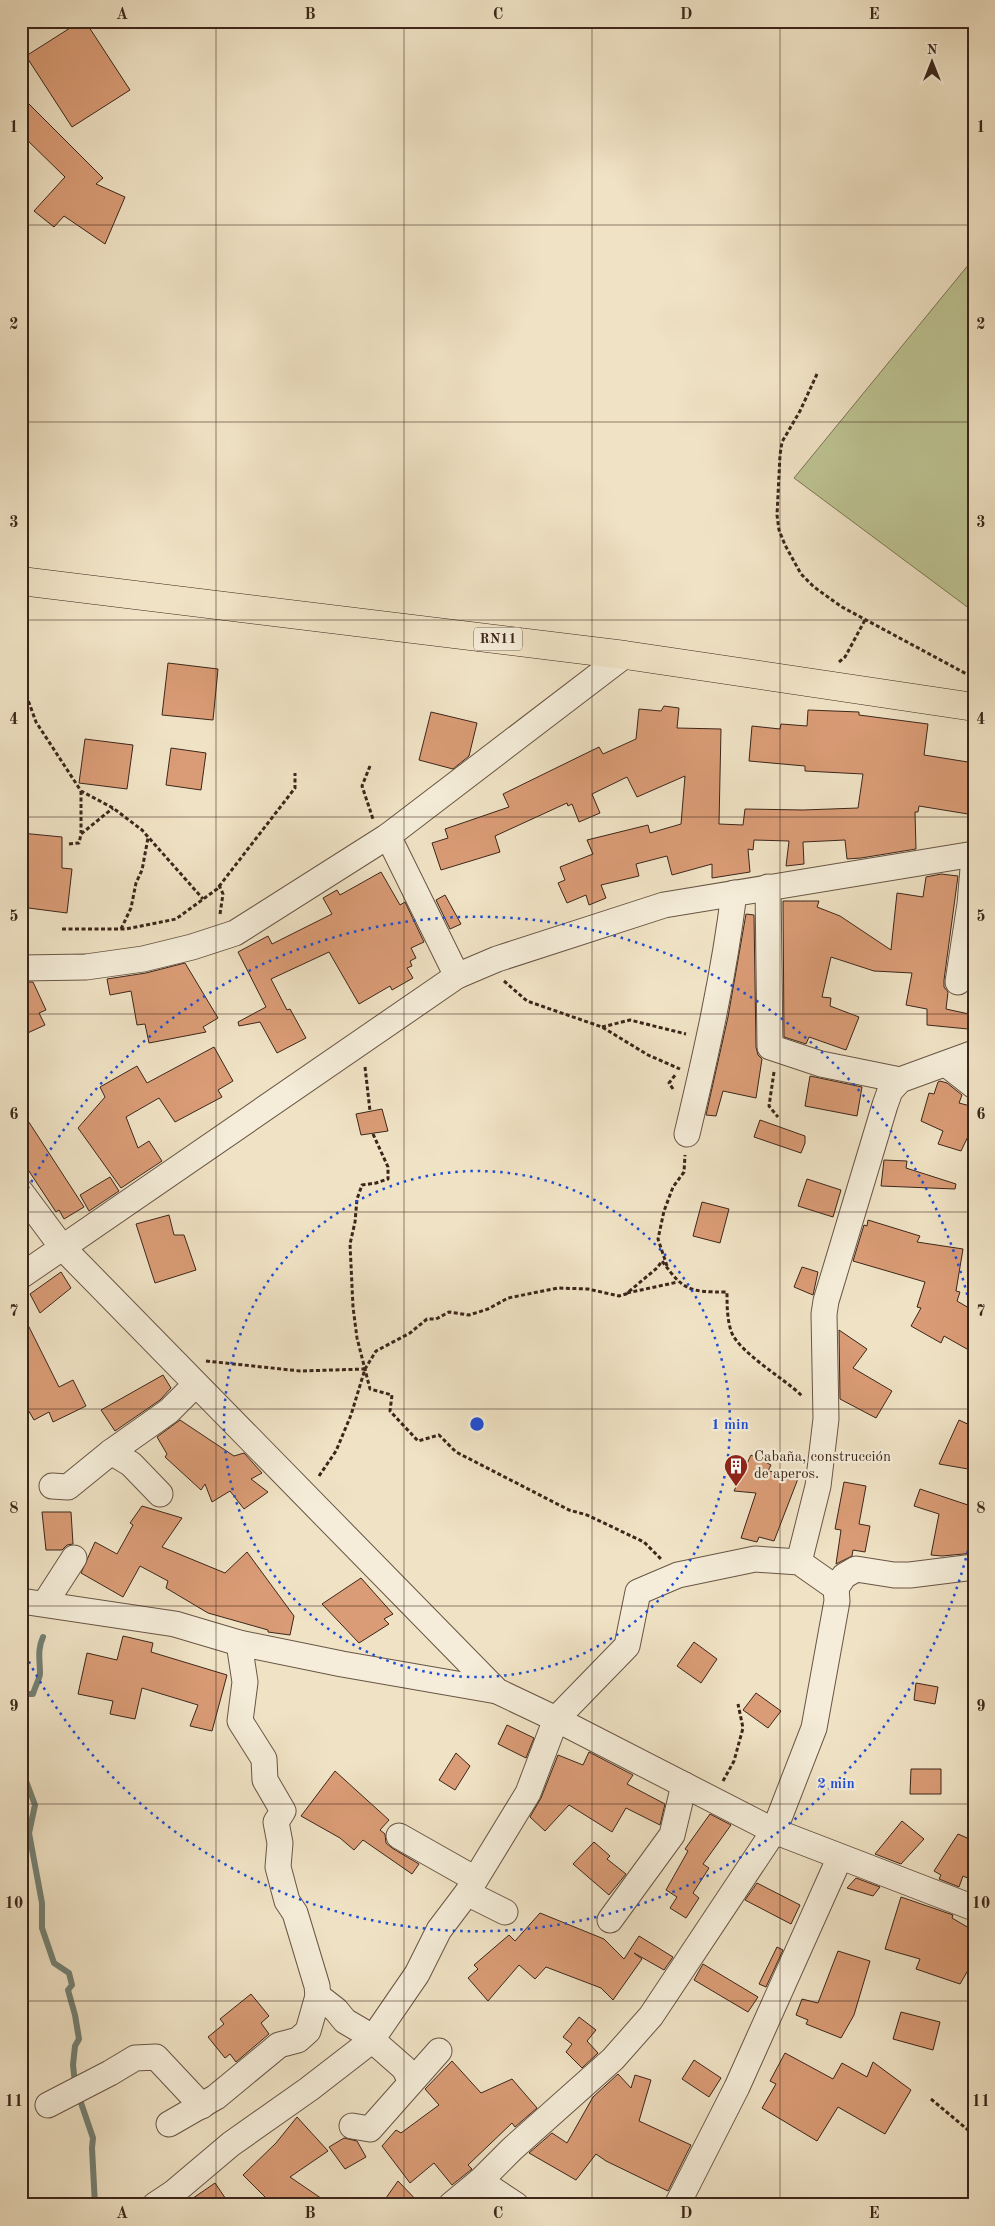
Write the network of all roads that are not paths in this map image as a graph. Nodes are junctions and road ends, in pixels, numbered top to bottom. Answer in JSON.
{"nodes":[{"id":1,"x":21,"y":581,"type":"edge"},
{"id":2,"x":625,"y":655,"type":"junction"},
{"id":3,"x":974,"y":707,"type":"edge"},
{"id":4,"x":386,"y":838,"type":"junction"},
{"id":5,"x":974,"y":856,"type":"edge"},
{"id":6,"x":768,"y":887,"type":"junction"},
{"id":7,"x":734,"y":893,"type":"junction"},
{"id":8,"x":21,"y":968,"type":"edge"},
{"id":9,"x":457,"y":976,"type":"junction"},
{"id":10,"x":958,"y":982,"type":"dead end"},
{"id":11,"x":974,"y":1053,"type":"edge"},
{"id":12,"x":946,"y":1064,"type":"junction"},
{"id":13,"x":900,"y":1080,"type":"junction"},
{"id":14,"x":974,"y":1086,"type":"edge"},
{"id":15,"x":687,"y":1134,"type":"road end"},
{"id":16,"x":21,"y":1192,"type":"edge"},
{"id":17,"x":62,"y":1247,"type":"junction"},
{"id":18,"x":21,"y":1276,"type":"edge"},
{"id":19,"x":195,"y":1384,"type":"junction"},
{"id":20,"x":111,"y":1452,"type":"junction"},
{"id":21,"x":52,"y":1486,"type":"dead end"},
{"id":22,"x":160,"y":1494,"type":"dead end"},
{"id":23,"x":74,"y":1558,"type":"dead end"},
{"id":24,"x":799,"y":1562,"type":"junction"},
{"id":25,"x":973,"y":1563,"type":"edge"},
{"id":26,"x":836,"y":1588,"type":"junction"},
{"id":27,"x":33,"y":1602,"type":"edge"},
{"id":28,"x":239,"y":1643,"type":"junction"},
{"id":29,"x":497,"y":1691,"type":"junction"},
{"id":30,"x":556,"y":1719,"type":"junction"},
{"id":31,"x":684,"y":1785,"type":"junction"},
{"id":32,"x":774,"y":1831,"type":"junction"},
{"id":33,"x":399,"y":1836,"type":"dead end"},
{"id":34,"x":840,"y":1857,"type":"junction"},
{"id":35,"x":471,"y":1886,"type":"junction"},
{"id":36,"x":974,"y":1908,"type":"edge"},
{"id":37,"x":505,"y":1912,"type":"dead end"},
{"id":38,"x":610,"y":1920,"type":"dead end"},
{"id":39,"x":318,"y":1996,"type":"junction"},
{"id":40,"x":371,"y":2041,"type":"junction"},
{"id":41,"x":439,"y":2051,"type":"dead end"},
{"id":42,"x":411,"y":2082,"type":"junction"},
{"id":43,"x":48,"y":2105,"type":"dead end"},
{"id":44,"x":202,"y":2106,"type":"junction"},
{"id":45,"x":170,"y":2124,"type":"dead end"},
{"id":46,"x":352,"y":2126,"type":"dead end"},
{"id":47,"x":480,"y":2181,"type":"junction"},
{"id":48,"x":154,"y":2205,"type":"edge"},
{"id":49,"x":451,"y":2205,"type":"edge"},
{"id":50,"x":516,"y":2205,"type":"edge"},
{"id":51,"x":677,"y":2205,"type":"edge"}],
"edges":[{"from":1,"to":2,"type":"main road","number":"RN11"},
{"from":2,"to":3,"type":"main road","number":"RN11"},
{"from":2,"to":4,"type":"street"},
{"from":4,"to":8,"type":"street"},
{"from":4,"to":9,"type":"street"},
{"from":5,"to":6,"type":"street"},
{"from":5,"to":10,"type":"street"},
{"from":6,"to":7,"type":"street"},
{"from":6,"to":13,"type":"street"},
{"from":7,"to":9,"type":"street"},
{"from":7,"to":15,"type":"street"},
{"from":9,"to":17,"type":"street"},
{"from":11,"to":12,"type":"street"},
{"from":12,"to":13,"type":"street"},
{"from":12,"to":14,"type":"street"},
{"from":13,"to":24,"type":"street"},
{"from":16,"to":17,"type":"street"},
{"from":17,"to":18,"type":"street"},
{"from":17,"to":19,"type":"street"},
{"from":19,"to":20,"type":"street"},
{"from":19,"to":29,"type":"street"},
{"from":20,"to":21,"type":"street"},
{"from":20,"to":22,"type":"street"},
{"from":23,"to":27,"type":"street"},
{"from":24,"to":26,"type":"street"},
{"from":24,"to":30,"type":"street"},
{"from":25,"to":26,"type":"street"},
{"from":26,"to":32,"type":"street"},
{"from":27,"to":28,"type":"street"},
{"from":28,"to":29,"type":"street"},
{"from":28,"to":39,"type":"street"},
{"from":29,"to":30,"type":"street"},
{"from":30,"to":31,"type":"street"},
{"from":30,"to":35,"type":"street"},
{"from":31,"to":32,"type":"street"},
{"from":31,"to":38,"type":"street"},
{"from":32,"to":34,"type":"street"},
{"from":32,"to":47,"type":"street"},
{"from":33,"to":35,"type":"street"},
{"from":34,"to":36,"type":"street"},
{"from":34,"to":51,"type":"street"},
{"from":35,"to":37,"type":"street"},
{"from":35,"to":40,"type":"street"},
{"from":39,"to":40,"type":"street"},
{"from":39,"to":44,"type":"street"},
{"from":40,"to":42,"type":"street"},
{"from":40,"to":48,"type":"street"},
{"from":41,"to":42,"type":"street"},
{"from":42,"to":46,"type":"street"},
{"from":43,"to":44,"type":"street"},
{"from":44,"to":45,"type":"street"},
{"from":47,"to":49,"type":"street"},
{"from":47,"to":50,"type":"street"}]}
